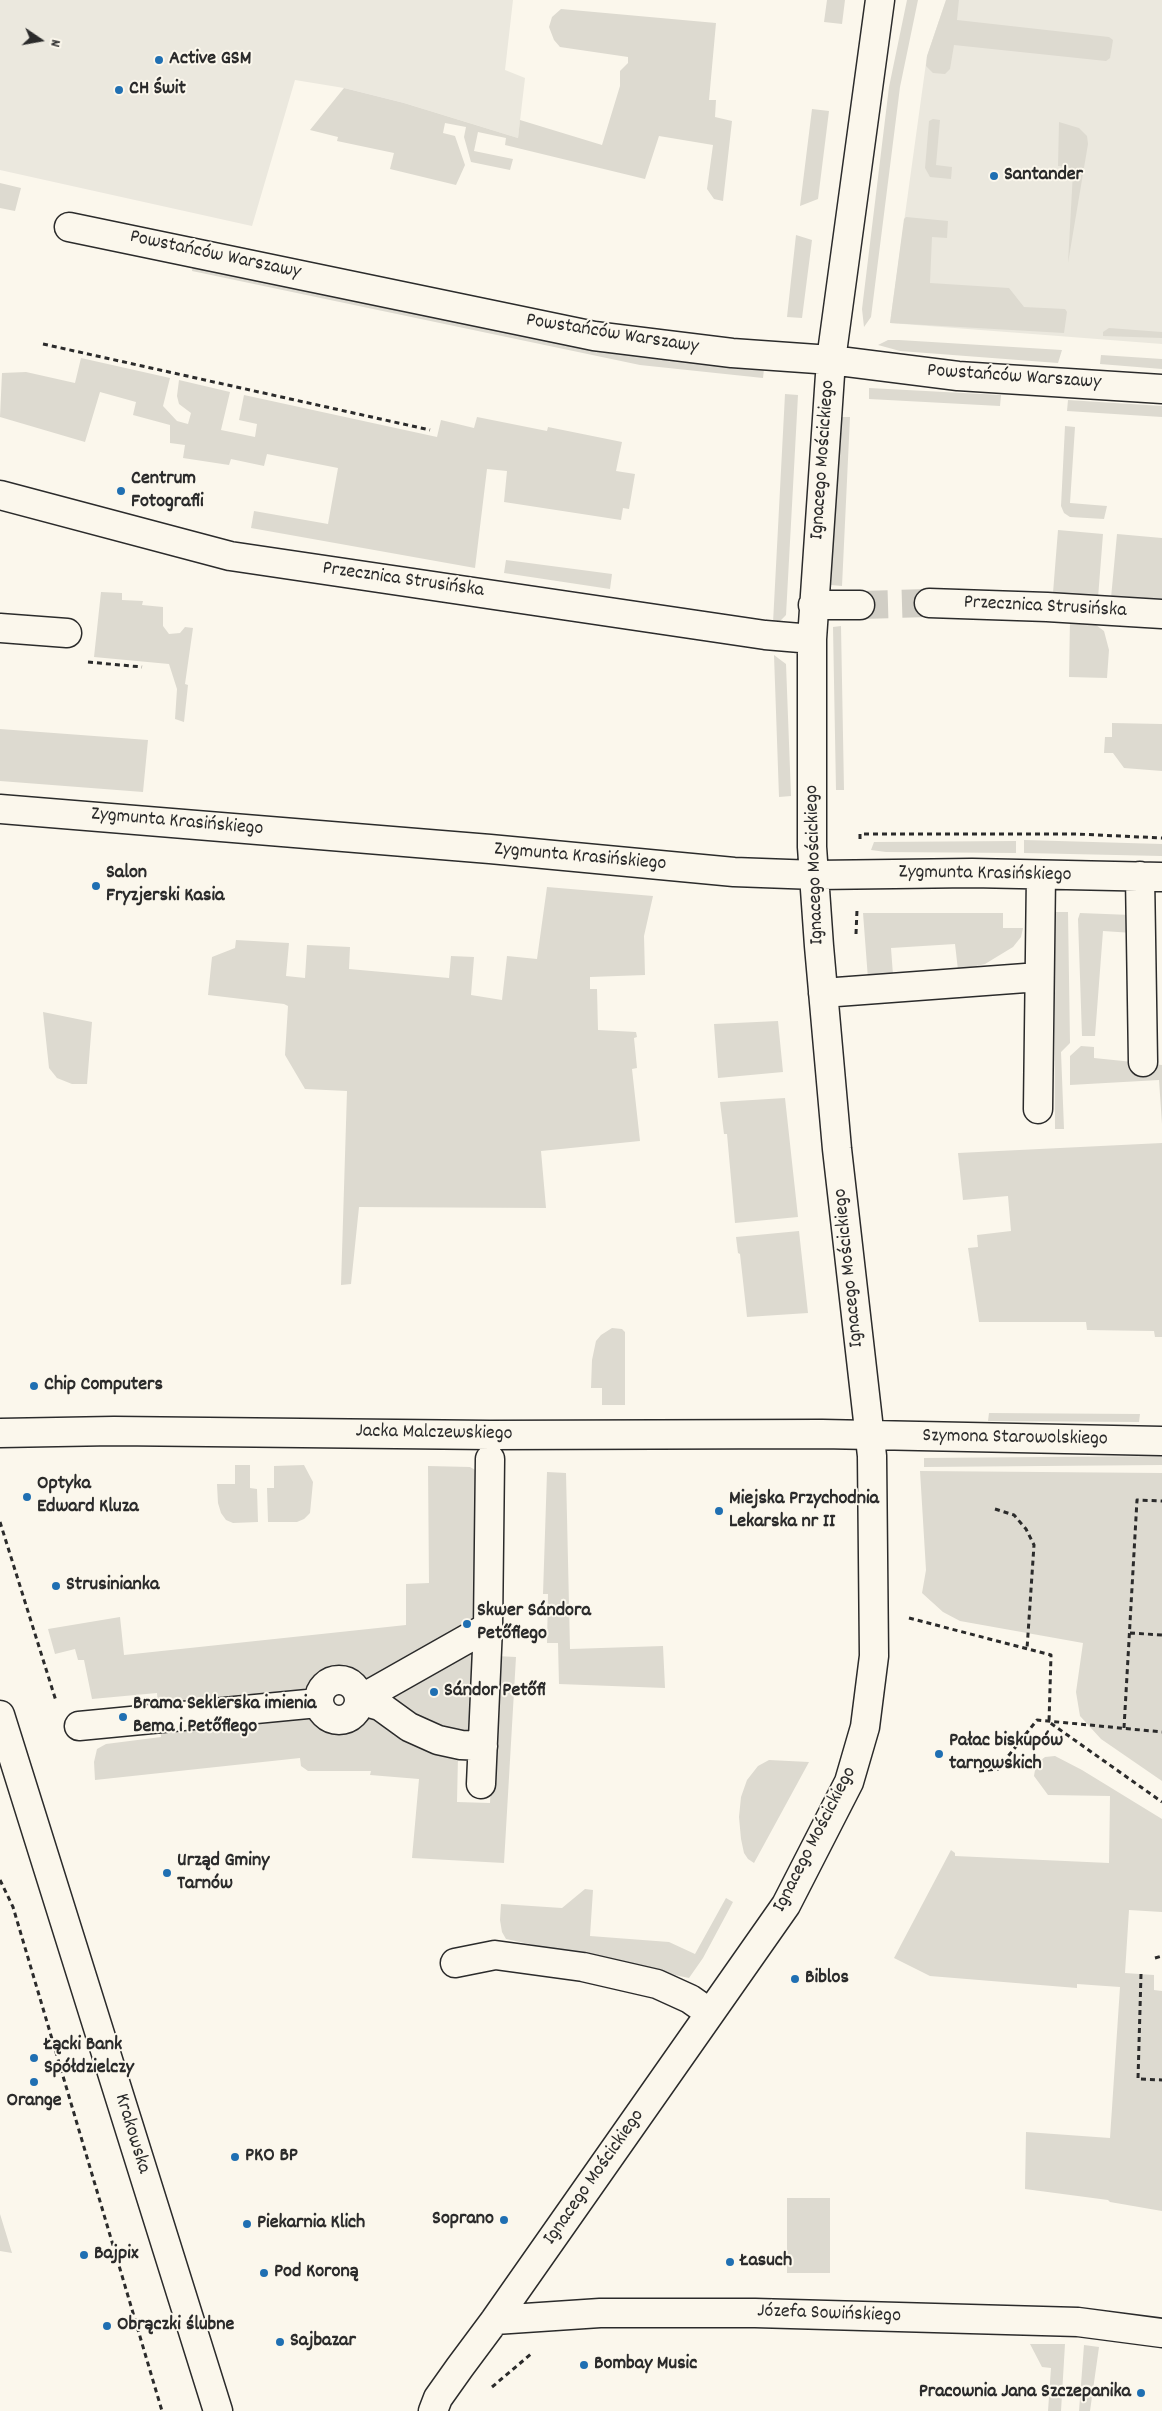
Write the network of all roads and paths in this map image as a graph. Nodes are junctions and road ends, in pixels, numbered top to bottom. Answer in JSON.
{"nodes":[{"id":1,"x":880,"y":0,"type":"edge"},
{"id":2,"x":69,"y":227,"type":"dead end"},
{"id":3,"x":43,"y":344,"type":"dead end"},
{"id":4,"x":831,"y":360,"type":"junction"},
{"id":5,"x":1162,"y":389,"type":"edge"},
{"id":6,"x":430,"y":430,"type":"dead end"},
{"id":7,"x":0,"y":495,"type":"edge"},
{"id":8,"x":929,"y":603,"type":"tunnel mouth"},
{"id":9,"x":813,"y":604,"type":"junction"},
{"id":10,"x":860,"y":605,"type":"tunnel mouth"},
{"id":11,"x":1162,"y":614,"type":"edge"},
{"id":12,"x":0,"y":628,"type":"edge"},
{"id":13,"x":67,"y":633,"type":"dead end"},
{"id":14,"x":812,"y":639,"type":"junction"},
{"id":15,"x":0,"y":809,"type":"edge"},
{"id":16,"x":816,"y":875,"type":"junction"},
{"id":17,"x":1041,"y":875,"type":"junction"},
{"id":18,"x":1151,"y":877,"type":"edge"},
{"id":19,"x":1039,"y":977,"type":"junction"},
{"id":20,"x":823,"y":993,"type":"junction"},
{"id":21,"x":1142,"y":1062,"type":"dead end"},
{"id":22,"x":1038,"y":1108,"type":"dead end"},
{"id":23,"x":0,"y":1433,"type":"edge"},
{"id":24,"x":868,"y":1435,"type":"junction"},
{"id":25,"x":1162,"y":1441,"type":"edge"},
{"id":26,"x":490,"y":1459,"type":"dead end"},
{"id":27,"x":1162,"y":1501,"type":"edge"},
{"id":28,"x":995,"y":1509,"type":"dead end"},
{"id":29,"x":0,"y":1522,"type":"edge"},
{"id":30,"x":909,"y":1618,"type":"dead end"},
{"id":31,"x":488,"y":1627,"type":"junction"},
{"id":32,"x":1130,"y":1633,"type":"junction"},
{"id":33,"x":1162,"y":1635,"type":"edge"},
{"id":34,"x":1027,"y":1649,"type":"junction"},
{"id":35,"x":359,"y":1700,"type":"junction"},
{"id":36,"x":0,"y":1715,"type":"edge"},
{"id":37,"x":1049,"y":1722,"type":"junction"},
{"id":38,"x":79,"y":1726,"type":"joint"},
{"id":39,"x":1124,"y":1728,"type":"junction"},
{"id":40,"x":1162,"y":1732,"type":"edge"},
{"id":41,"x":483,"y":1746,"type":"junction"},
{"id":42,"x":979,"y":1771,"type":"dead end"},
{"id":43,"x":481,"y":1784,"type":"dead end"},
{"id":44,"x":1162,"y":1802,"type":"edge"},
{"id":45,"x":0,"y":1880,"type":"edge"},
{"id":46,"x":1162,"y":1956,"type":"edge"},
{"id":47,"x":1155,"y":1958,"type":"dead end"},
{"id":48,"x":455,"y":1963,"type":"dead end"},
{"id":49,"x":1141,"y":1974,"type":"dead end"},
{"id":50,"x":710,"y":2013,"type":"junction"},
{"id":51,"x":1162,"y":2080,"type":"edge"},
{"id":52,"x":495,"y":2320,"type":"junction"},
{"id":53,"x":1162,"y":2333,"type":"edge"},
{"id":54,"x":162,"y":2411,"type":"edge"},
{"id":55,"x":218,"y":2411,"type":"edge"},
{"id":56,"x":433,"y":2411,"type":"edge"}],
"edges":[{"from":1,"to":4,"type":"street","name":"Ignacego Mościckiego"},
{"from":2,"to":4,"type":"street","name":"Powstańców Warszawy"},
{"from":3,"to":6,"type":"path"},
{"from":4,"to":5,"type":"street","name":"Powstańców Warszawy"},
{"from":4,"to":9,"type":"street","name":"Ignacego Mościckiego"},
{"from":7,"to":14,"type":"street","name":"Przecznica Strusińska"},
{"from":8,"to":11,"type":"street","name":"Przecznica Strusińska"},
{"from":9,"to":10,"type":"street"},
{"from":9,"to":14,"type":"street","name":"Ignacego Mościckiego"},
{"from":12,"to":13,"type":"street"},
{"from":14,"to":16,"type":"street","name":"Ignacego Mościckiego"},
{"from":15,"to":16,"type":"street","name":"Zygmunta Krasińskiego"},
{"from":16,"to":17,"type":"street","name":"Zygmunta Krasińskiego"},
{"from":16,"to":20,"type":"street","name":"Ignacego Mościckiego"},
{"from":17,"to":18,"type":"street","name":"Zygmunta Krasińskiego"},
{"from":17,"to":19,"type":"street"},
{"from":18,"to":21,"type":"street"},
{"from":19,"to":20,"type":"street"},
{"from":19,"to":22,"type":"street"},
{"from":20,"to":24,"type":"street","name":"Ignacego Mościckiego"},
{"from":23,"to":24,"type":"street","name":"Jacka Malczewskiego"},
{"from":24,"to":25,"type":"street","name":"Szymona Starowolskiego"},
{"from":24,"to":50,"type":"street","name":"Ignacego Mościckiego"},
{"from":26,"to":31,"type":"street"},
{"from":27,"to":32,"type":"path"},
{"from":28,"to":34,"type":"path"},
{"from":29,"to":38,"type":"path"},
{"from":30,"to":34,"type":"path"},
{"from":31,"to":35,"type":"street"},
{"from":31,"to":41,"type":"street"},
{"from":32,"to":33,"type":"path"},
{"from":32,"to":39,"type":"path"},
{"from":34,"to":37,"type":"path"},
{"from":35,"to":38,"type":"street"},
{"from":35,"to":41,"type":"street"},
{"from":36,"to":55,"type":"street","name":"Krakowska"},
{"from":37,"to":39,"type":"path"},
{"from":37,"to":42,"type":"path"},
{"from":37,"to":44,"type":"path"},
{"from":39,"to":40,"type":"path"},
{"from":41,"to":43,"type":"street"},
{"from":45,"to":54,"type":"path"},
{"from":46,"to":47,"type":"path"},
{"from":48,"to":50,"type":"street"},
{"from":49,"to":51,"type":"path"},
{"from":50,"to":52,"type":"street","name":"Ignacego Mościckiego"},
{"from":52,"to":53,"type":"street","name":"Józefa Sowińskiego"},
{"from":52,"to":56,"type":"street","name":"Ignacego Mościckiego"}]}
